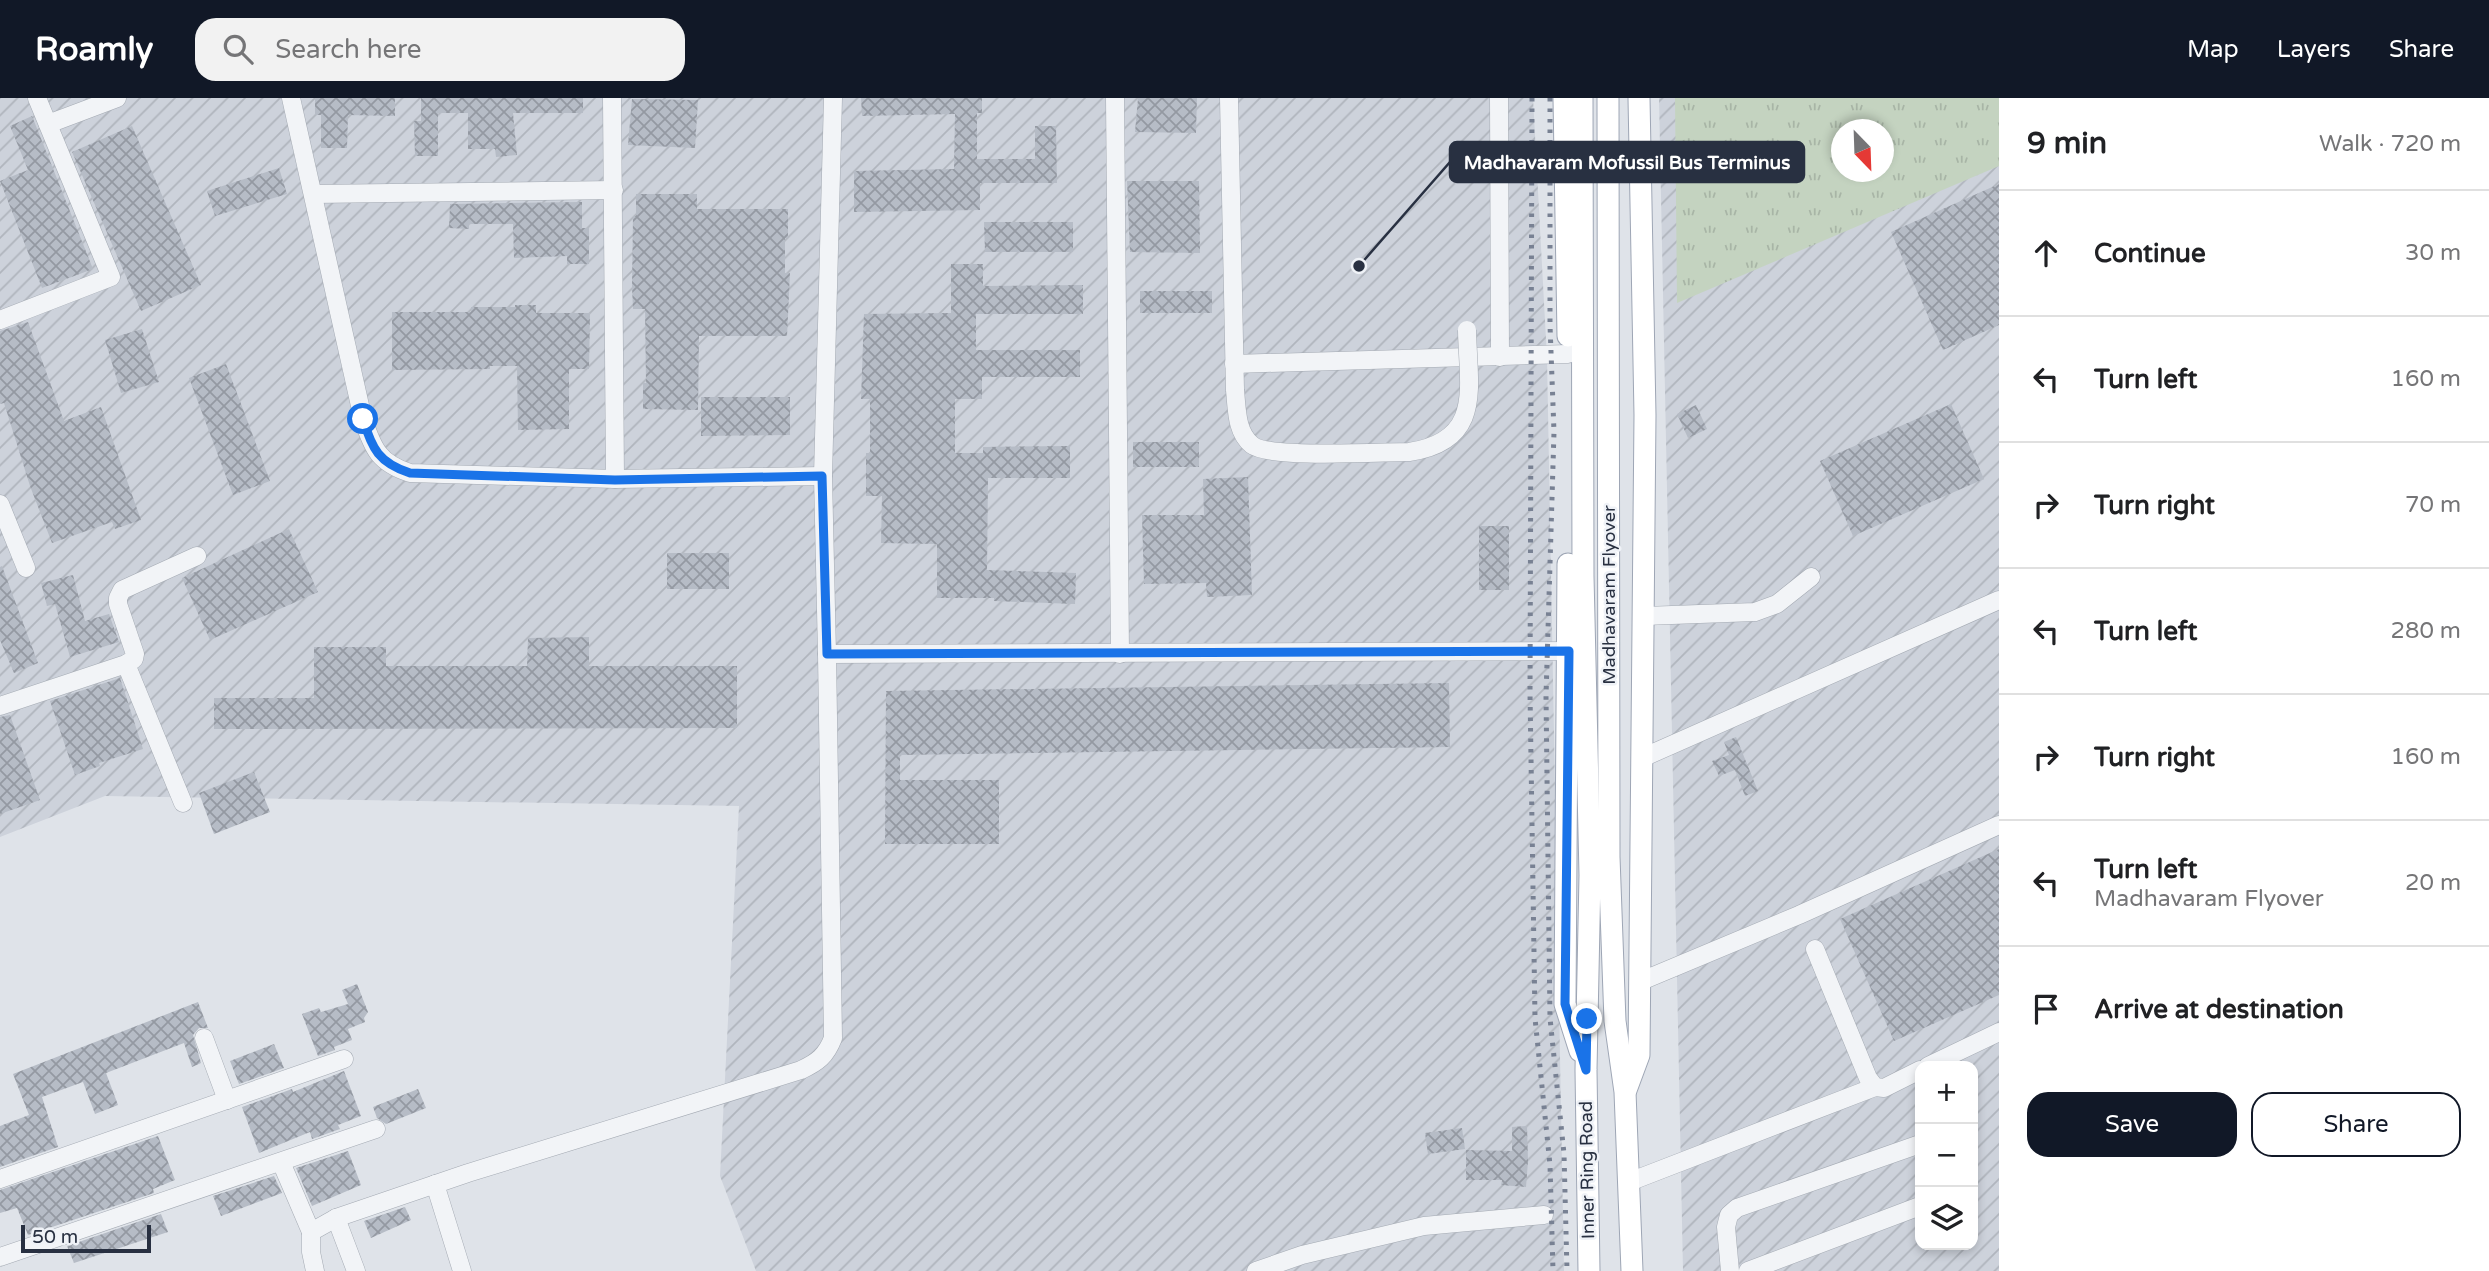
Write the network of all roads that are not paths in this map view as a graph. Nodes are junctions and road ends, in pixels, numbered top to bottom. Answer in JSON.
{"nodes":[{"id":1,"x":37,"y":98,"type":"edge"},
{"id":2,"x":117,"y":98,"type":"edge"},
{"id":3,"x":291,"y":98,"type":"edge"},
{"id":4,"x":612,"y":98,"type":"edge"},
{"id":5,"x":833,"y":98,"type":"edge"},
{"id":6,"x":1115,"y":98,"type":"edge"},
{"id":7,"x":1229,"y":98,"type":"edge"},
{"id":8,"x":1499,"y":98,"type":"edge"},
{"id":9,"x":1564,"y":98,"type":"edge"},
{"id":10,"x":1582,"y":98,"type":"edge"},
{"id":11,"x":1608,"y":98,"type":"edge"},
{"id":12,"x":1639,"y":98,"type":"edge"},
{"id":13,"x":48,"y":124,"type":"junction"},
{"id":14,"x":614,"y":190,"type":"junction"},
{"id":15,"x":313,"y":194,"type":"junction"},
{"id":16,"x":0,"y":320,"type":"edge"},
{"id":17,"x":1467,"y":330,"type":"dead end"},
{"id":18,"x":1568,"y":354,"type":"junction"},
{"id":19,"x":1500,"y":356,"type":"junction"},
{"id":20,"x":1234,"y":364,"type":"junction"},
{"id":21,"x":822,"y":476,"type":"junction"},
{"id":22,"x":615,"y":480,"type":"junction"},
{"id":23,"x":0,"y":504,"type":"edge"},
{"id":24,"x":197,"y":556,"type":"dead end"},
{"id":25,"x":26,"y":568,"type":"dead end"},
{"id":26,"x":1811,"y":577,"type":"dead end"},
{"id":27,"x":1999,"y":600,"type":"edge"},
{"id":28,"x":1643,"y":616,"type":"junction"},
{"id":29,"x":1569,"y":651,"type":"junction"},
{"id":30,"x":827,"y":654,"type":"junction"},
{"id":31,"x":1120,"y":654,"type":"junction"},
{"id":32,"x":127,"y":664,"type":"junction"},
{"id":33,"x":0,"y":706,"type":"edge"},
{"id":34,"x":1642,"y":758,"type":"junction"},
{"id":35,"x":183,"y":803,"type":"dead end"},
{"id":36,"x":1999,"y":825,"type":"edge"},
{"id":37,"x":1815,"y":949,"type":"dead end"},
{"id":38,"x":1639,"y":982,"type":"junction"},
{"id":39,"x":1999,"y":1032,"type":"edge"},
{"id":40,"x":204,"y":1038,"type":"dead end"},
{"id":41,"x":344,"y":1059,"type":"dead end"},
{"id":42,"x":1938,"y":1061,"type":"edge"},
{"id":43,"x":1586,"y":1070,"type":"junction"},
{"id":44,"x":1915,"y":1072,"type":"edge"},
{"id":45,"x":1875,"y":1087,"type":"junction"},
{"id":46,"x":1625,"y":1092,"type":"junction"},
{"id":47,"x":227,"y":1100,"type":"junction"},
{"id":48,"x":376,"y":1129,"type":"dead end"},
{"id":49,"x":1915,"y":1146,"type":"edge"},
{"id":50,"x":281,"y":1162,"type":"junction"},
{"id":51,"x":0,"y":1179,"type":"edge"},
{"id":52,"x":1629,"y":1182,"type":"junction"},
{"id":53,"x":435,"y":1184,"type":"junction"},
{"id":54,"x":1915,"y":1208,"type":"edge"},
{"id":55,"x":1544,"y":1215,"type":"dead end"},
{"id":56,"x":337,"y":1219,"type":"junction"},
{"id":57,"x":311,"y":1232,"type":"junction"},
{"id":58,"x":0,"y":1257,"type":"edge"},
{"id":59,"x":315,"y":1271,"type":"edge"},
{"id":60,"x":356,"y":1271,"type":"edge"},
{"id":61,"x":462,"y":1271,"type":"edge"},
{"id":62,"x":1256,"y":1271,"type":"edge"},
{"id":63,"x":1589,"y":1271,"type":"edge"},
{"id":64,"x":1632,"y":1271,"type":"edge"},
{"id":65,"x":1730,"y":1271,"type":"edge"},
{"id":66,"x":1748,"y":1271,"type":"edge"}],
"edges":[{"from":1,"to":13,"type":"street"},
{"from":2,"to":13,"type":"street"},
{"from":3,"to":15,"type":"street"},
{"from":4,"to":14,"type":"street"},
{"from":5,"to":21,"type":"street"},
{"from":6,"to":31,"type":"street"},
{"from":7,"to":20,"type":"street"},
{"from":8,"to":19,"type":"street"},
{"from":9,"to":18,"type":"main road"},
{"from":10,"to":43,"type":"main road","name":"Madhavaram Flyover"},
{"from":11,"to":46,"type":"main road","name":"Madhavaram Flyover"},
{"from":12,"to":28,"type":"main road"},
{"from":13,"to":16,"type":"street"},
{"from":14,"to":15,"type":"street"},
{"from":14,"to":22,"type":"street"},
{"from":15,"to":22,"type":"street"},
{"from":17,"to":20,"type":"street","bridge":true},
{"from":18,"to":19,"type":"street"},
{"from":18,"to":29,"type":"main road"},
{"from":19,"to":20,"type":"street"},
{"from":21,"to":22,"type":"street"},
{"from":21,"to":30,"type":"street"},
{"from":23,"to":25,"type":"street"},
{"from":24,"to":32,"type":"street"},
{"from":26,"to":28,"type":"street"},
{"from":27,"to":34,"type":"street"},
{"from":28,"to":34,"type":"main road"},
{"from":29,"to":31,"type":"street"},
{"from":29,"to":43,"type":"main road"},
{"from":30,"to":31,"type":"street"},
{"from":30,"to":53,"type":"street"},
{"from":32,"to":33,"type":"street"},
{"from":32,"to":35,"type":"street"},
{"from":34,"to":38,"type":"main road"},
{"from":36,"to":38,"type":"street"},
{"from":37,"to":45,"type":"street"},
{"from":38,"to":46,"type":"main road"},
{"from":39,"to":42,"type":"street"},
{"from":40,"to":47,"type":"street"},
{"from":41,"to":47,"type":"street"},
{"from":43,"to":63,"type":"main road","name":"Inner Ring Road"},
{"from":44,"to":45,"type":"street"},
{"from":45,"to":52,"type":"street"},
{"from":46,"to":52,"type":"main road"},
{"from":47,"to":51,"type":"street"},
{"from":48,"to":50,"type":"street"},
{"from":49,"to":65,"type":"street"},
{"from":50,"to":57,"type":"street"},
{"from":50,"to":58,"type":"street"},
{"from":52,"to":64,"type":"main road"},
{"from":53,"to":56,"type":"street"},
{"from":53,"to":61,"type":"street"},
{"from":54,"to":66,"type":"street"},
{"from":55,"to":62,"type":"street"},
{"from":56,"to":57,"type":"street"},
{"from":56,"to":60,"type":"street"},
{"from":57,"to":59,"type":"street"}]}
